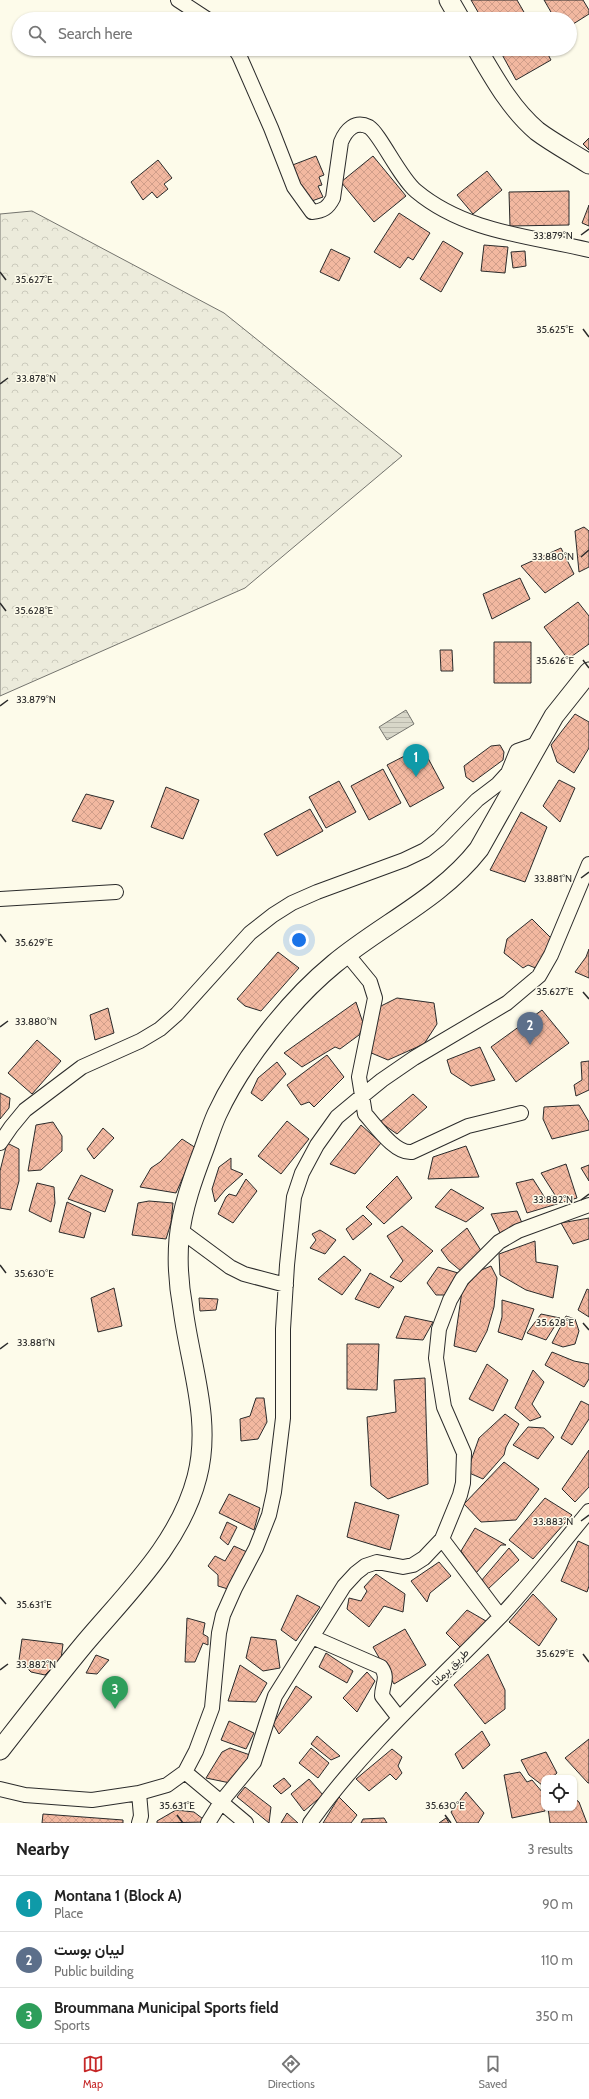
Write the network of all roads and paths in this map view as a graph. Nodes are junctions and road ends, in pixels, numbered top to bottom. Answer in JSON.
{"nodes":[{"id":1,"x":178,"y":0,"type":"edge"},
{"id":2,"x":449,"y":0,"type":"edge"},
{"id":3,"x":196,"y":12,"type":"edge"},
{"id":4,"x":456,"y":12,"type":"edge"},
{"id":5,"x":239,"y":56,"type":"edge"},
{"id":6,"x":481,"y":56,"type":"edge"},
{"id":7,"x":589,"y":164,"type":"edge"},
{"id":8,"x":589,"y":250,"type":"edge"},
{"id":9,"x":589,"y":672,"type":"edge"},
{"id":10,"x":537,"y":744,"type":"junction"},
{"id":11,"x":589,"y":864,"type":"edge"},
{"id":12,"x":116,"y":892,"type":"dead end"},
{"id":13,"x":0,"y":899,"type":"edge"},
{"id":14,"x":347,"y":954,"type":"junction"},
{"id":15,"x":361,"y":1096,"type":"junction"},
{"id":16,"x":521,"y":1113,"type":"dead end"},
{"id":17,"x":0,"y":1143,"type":"edge"},
{"id":18,"x":589,"y":1205,"type":"edge"},
{"id":19,"x":180,"y":1230,"type":"junction"},
{"id":20,"x":286,"y":1285,"type":"junction"},
{"id":21,"x":589,"y":1511,"type":"edge"},
{"id":22,"x":442,"y":1539,"type":"junction"},
{"id":23,"x":500,"y":1616,"type":"junction"},
{"id":24,"x":312,"y":1637,"type":"junction"},
{"id":25,"x":399,"y":1718,"type":"junction"},
{"id":26,"x":0,"y":1750,"type":"edge"},
{"id":27,"x":185,"y":1772,"type":"junction"},
{"id":28,"x":0,"y":1789,"type":"edge"},
{"id":29,"x":139,"y":1793,"type":"junction"},
{"id":30,"x":221,"y":1802,"type":"junction"},
{"id":31,"x":139,"y":1823,"type":"edge"},
{"id":32,"x":208,"y":1823,"type":"edge"},
{"id":33,"x":246,"y":1823,"type":"edge"},
{"id":34,"x":310,"y":1823,"type":"edge"}],
"edges":[{"from":1,"to":3,"type":"street"},
{"from":2,"to":4,"type":"main road"},
{"from":5,"to":8,"type":"street"},
{"from":6,"to":7,"type":"main road"},
{"from":9,"to":10,"type":"main road"},
{"from":10,"to":14,"type":"main road"},
{"from":10,"to":17,"type":"street"},
{"from":11,"to":15,"type":"street"},
{"from":12,"to":13,"type":"street"},
{"from":14,"to":15,"type":"street"},
{"from":14,"to":19,"type":"main road"},
{"from":15,"to":16,"type":"street"},
{"from":15,"to":20,"type":"street"},
{"from":18,"to":22,"type":"street"},
{"from":19,"to":20,"type":"street"},
{"from":19,"to":26,"type":"main road"},
{"from":20,"to":27,"type":"street"},
{"from":21,"to":23,"type":"street","name":"طريق برمانا"},
{"from":22,"to":23,"type":"street"},
{"from":22,"to":24,"type":"street"},
{"from":23,"to":25,"type":"street","name":"طريق برمانا"},
{"from":24,"to":25,"type":"street"},
{"from":24,"to":30,"type":"street"},
{"from":25,"to":34,"type":"street","name":"طريق برمانا"},
{"from":27,"to":29,"type":"street"},
{"from":27,"to":30,"type":"street"},
{"from":28,"to":29,"type":"street"},
{"from":29,"to":31,"type":"street"},
{"from":30,"to":32,"type":"street"},
{"from":30,"to":33,"type":"street"}]}
